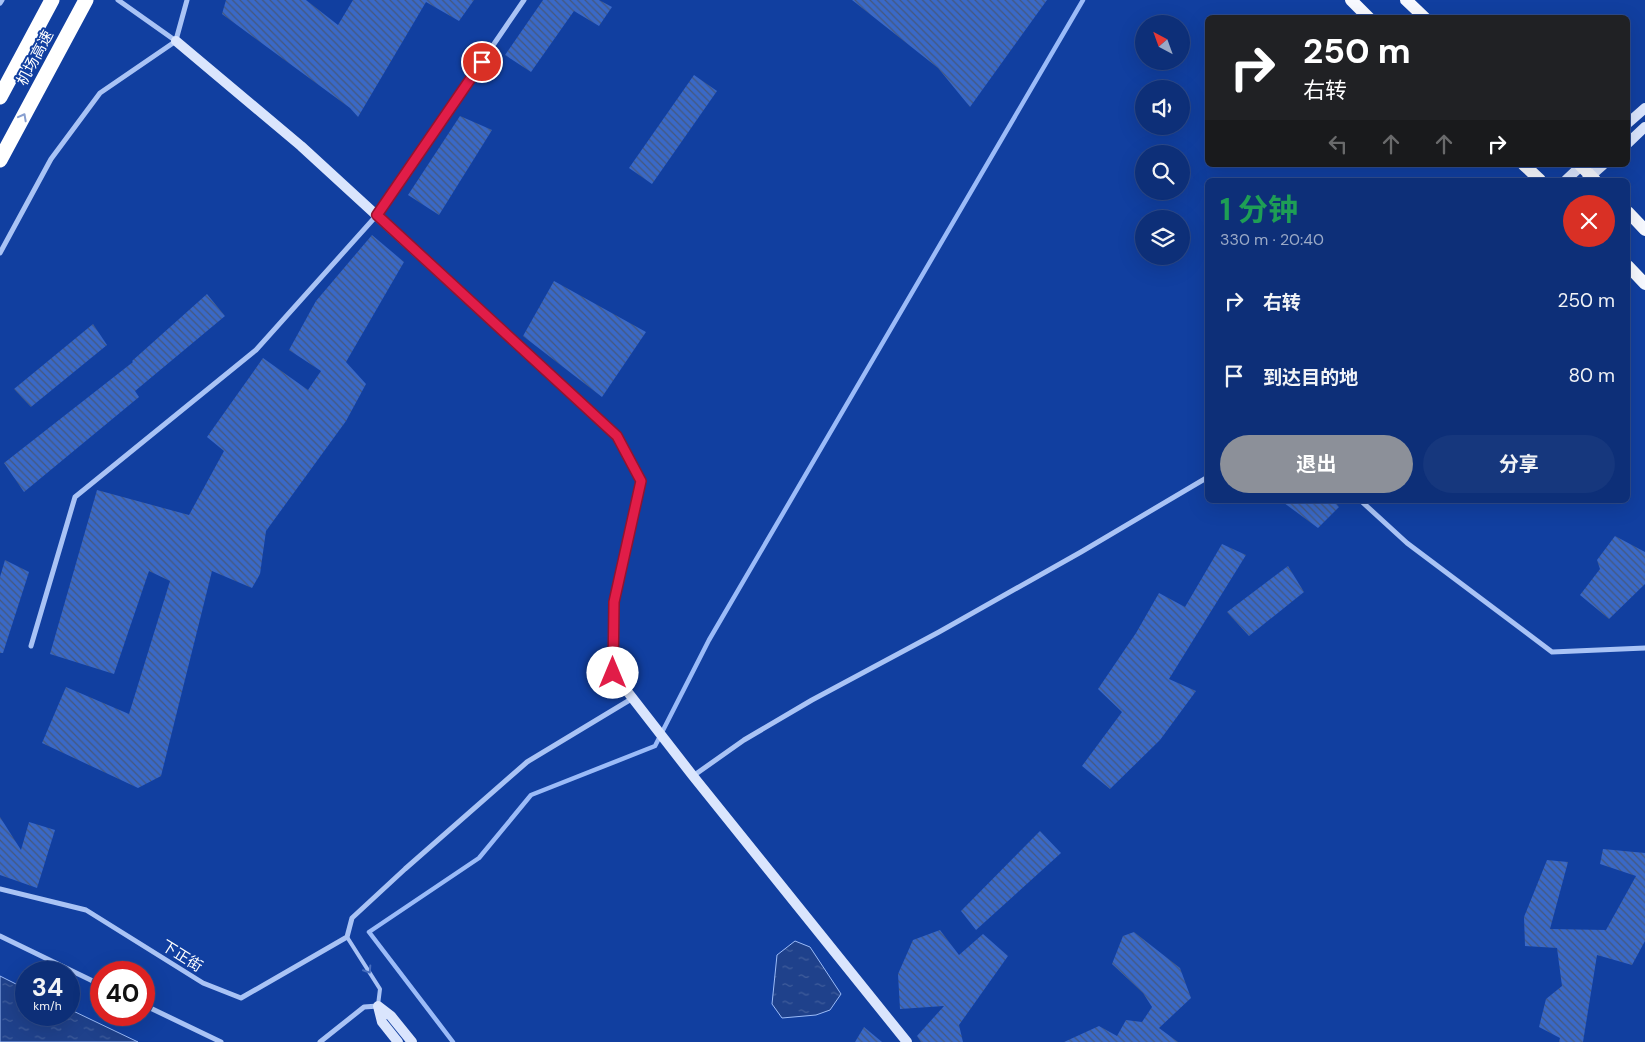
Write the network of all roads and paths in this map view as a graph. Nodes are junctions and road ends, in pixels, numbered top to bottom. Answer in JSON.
{"nodes":[{"id":1,"x":2,"y":0,"type":"edge"},
{"id":2,"x":52,"y":0,"type":"edge"},
{"id":3,"x":86,"y":0,"type":"edge"},
{"id":4,"x":118,"y":0,"type":"edge"},
{"id":5,"x":187,"y":0,"type":"edge"},
{"id":6,"x":524,"y":0,"type":"edge"},
{"id":7,"x":1351,"y":0,"type":"edge"},
{"id":8,"x":1406,"y":0,"type":"edge"},
{"id":9,"x":0,"y":4,"type":"edge"},
{"id":10,"x":1366,"y":15,"type":"edge"},
{"id":11,"x":1422,"y":15,"type":"edge"},
{"id":12,"x":176,"y":41,"type":"junction"},
{"id":13,"x":0,"y":97,"type":"edge"},
{"id":14,"x":1645,"y":108,"type":"edge"},
{"id":15,"x":1630,"y":122,"type":"edge"},
{"id":16,"x":1645,"y":127,"type":"edge"},
{"id":17,"x":1630,"y":141,"type":"edge"},
{"id":18,"x":0,"y":160,"type":"edge"},
{"id":19,"x":1526,"y":167,"type":"edge"},
{"id":20,"x":1579,"y":167,"type":"edge"},
{"id":21,"x":1582,"y":167,"type":"edge"},
{"id":22,"x":1601,"y":167,"type":"edge"},
{"id":23,"x":1538,"y":178,"type":"edge"},
{"id":24,"x":1568,"y":178,"type":"edge"},
{"id":25,"x":1590,"y":178,"type":"edge"},
{"id":26,"x":1592,"y":178,"type":"edge"},
{"id":27,"x":1630,"y":214,"type":"edge"},
{"id":28,"x":377,"y":215,"type":"junction"},
{"id":29,"x":1645,"y":230,"type":"edge"},
{"id":30,"x":0,"y":253,"type":"edge"},
{"id":31,"x":1630,"y":268,"type":"edge"},
{"id":32,"x":1645,"y":284,"type":"edge"},
{"id":33,"x":1205,"y":479,"type":"edge"},
{"id":34,"x":1363,"y":503,"type":"edge"},
{"id":35,"x":31,"y":646,"type":"dead end"},
{"id":36,"x":1645,"y":648,"type":"edge"},
{"id":37,"x":632,"y":698,"type":"junction"},
{"id":38,"x":693,"y":776,"type":"junction"},
{"id":39,"x":0,"y":889,"type":"edge"},
{"id":40,"x":0,"y":936,"type":"edge"},
{"id":41,"x":346,"y":937,"type":"junction"},
{"id":42,"x":90,"y":980,"type":"edge"},
{"id":43,"x":378,"y":1006,"type":"junction"},
{"id":44,"x":155,"y":1010,"type":"edge"},
{"id":45,"x":221,"y":1042,"type":"edge"},
{"id":46,"x":320,"y":1042,"type":"edge"},
{"id":47,"x":398,"y":1042,"type":"edge"},
{"id":48,"x":412,"y":1042,"type":"edge"},
{"id":49,"x":907,"y":1042,"type":"edge"}],
"edges":[{"from":1,"to":9,"type":"street"},
{"from":2,"to":13,"type":"highway","name":"机场高速"},
{"from":18,"to":3,"type":"highway","name":"机场高速","one_way":true},
{"from":4,"to":12,"type":"street"},
{"from":5,"to":12,"type":"street"},
{"from":6,"to":28,"type":"street"},
{"from":7,"to":10,"type":"main road"},
{"from":8,"to":11,"type":"main road"},
{"from":12,"to":28,"type":"street"},
{"from":12,"to":30,"type":"street"},
{"from":14,"to":15,"type":"street"},
{"from":16,"to":17,"type":"street"},
{"from":19,"to":23,"type":"main road"},
{"from":20,"to":24,"type":"street"},
{"from":21,"to":25,"type":"main road"},
{"from":22,"to":26,"type":"street"},
{"from":27,"to":29,"type":"main road"},
{"from":28,"to":35,"type":"street"},
{"from":28,"to":37,"type":"street"},
{"from":31,"to":32,"type":"main road"},
{"from":33,"to":38,"type":"street"},
{"from":34,"to":36,"type":"street"},
{"from":37,"to":38,"type":"street"},
{"from":37,"to":41,"type":"street"},
{"from":38,"to":49,"type":"street"},
{"from":39,"to":41,"type":"street","name":"下正街"},
{"from":40,"to":42,"type":"street"},
{"from":41,"to":43,"type":"lane","one_way":true},
{"from":43,"to":46,"type":"street"},
{"from":43,"to":47,"type":"street"},
{"from":43,"to":48,"type":"street"},
{"from":44,"to":45,"type":"street"}]}
